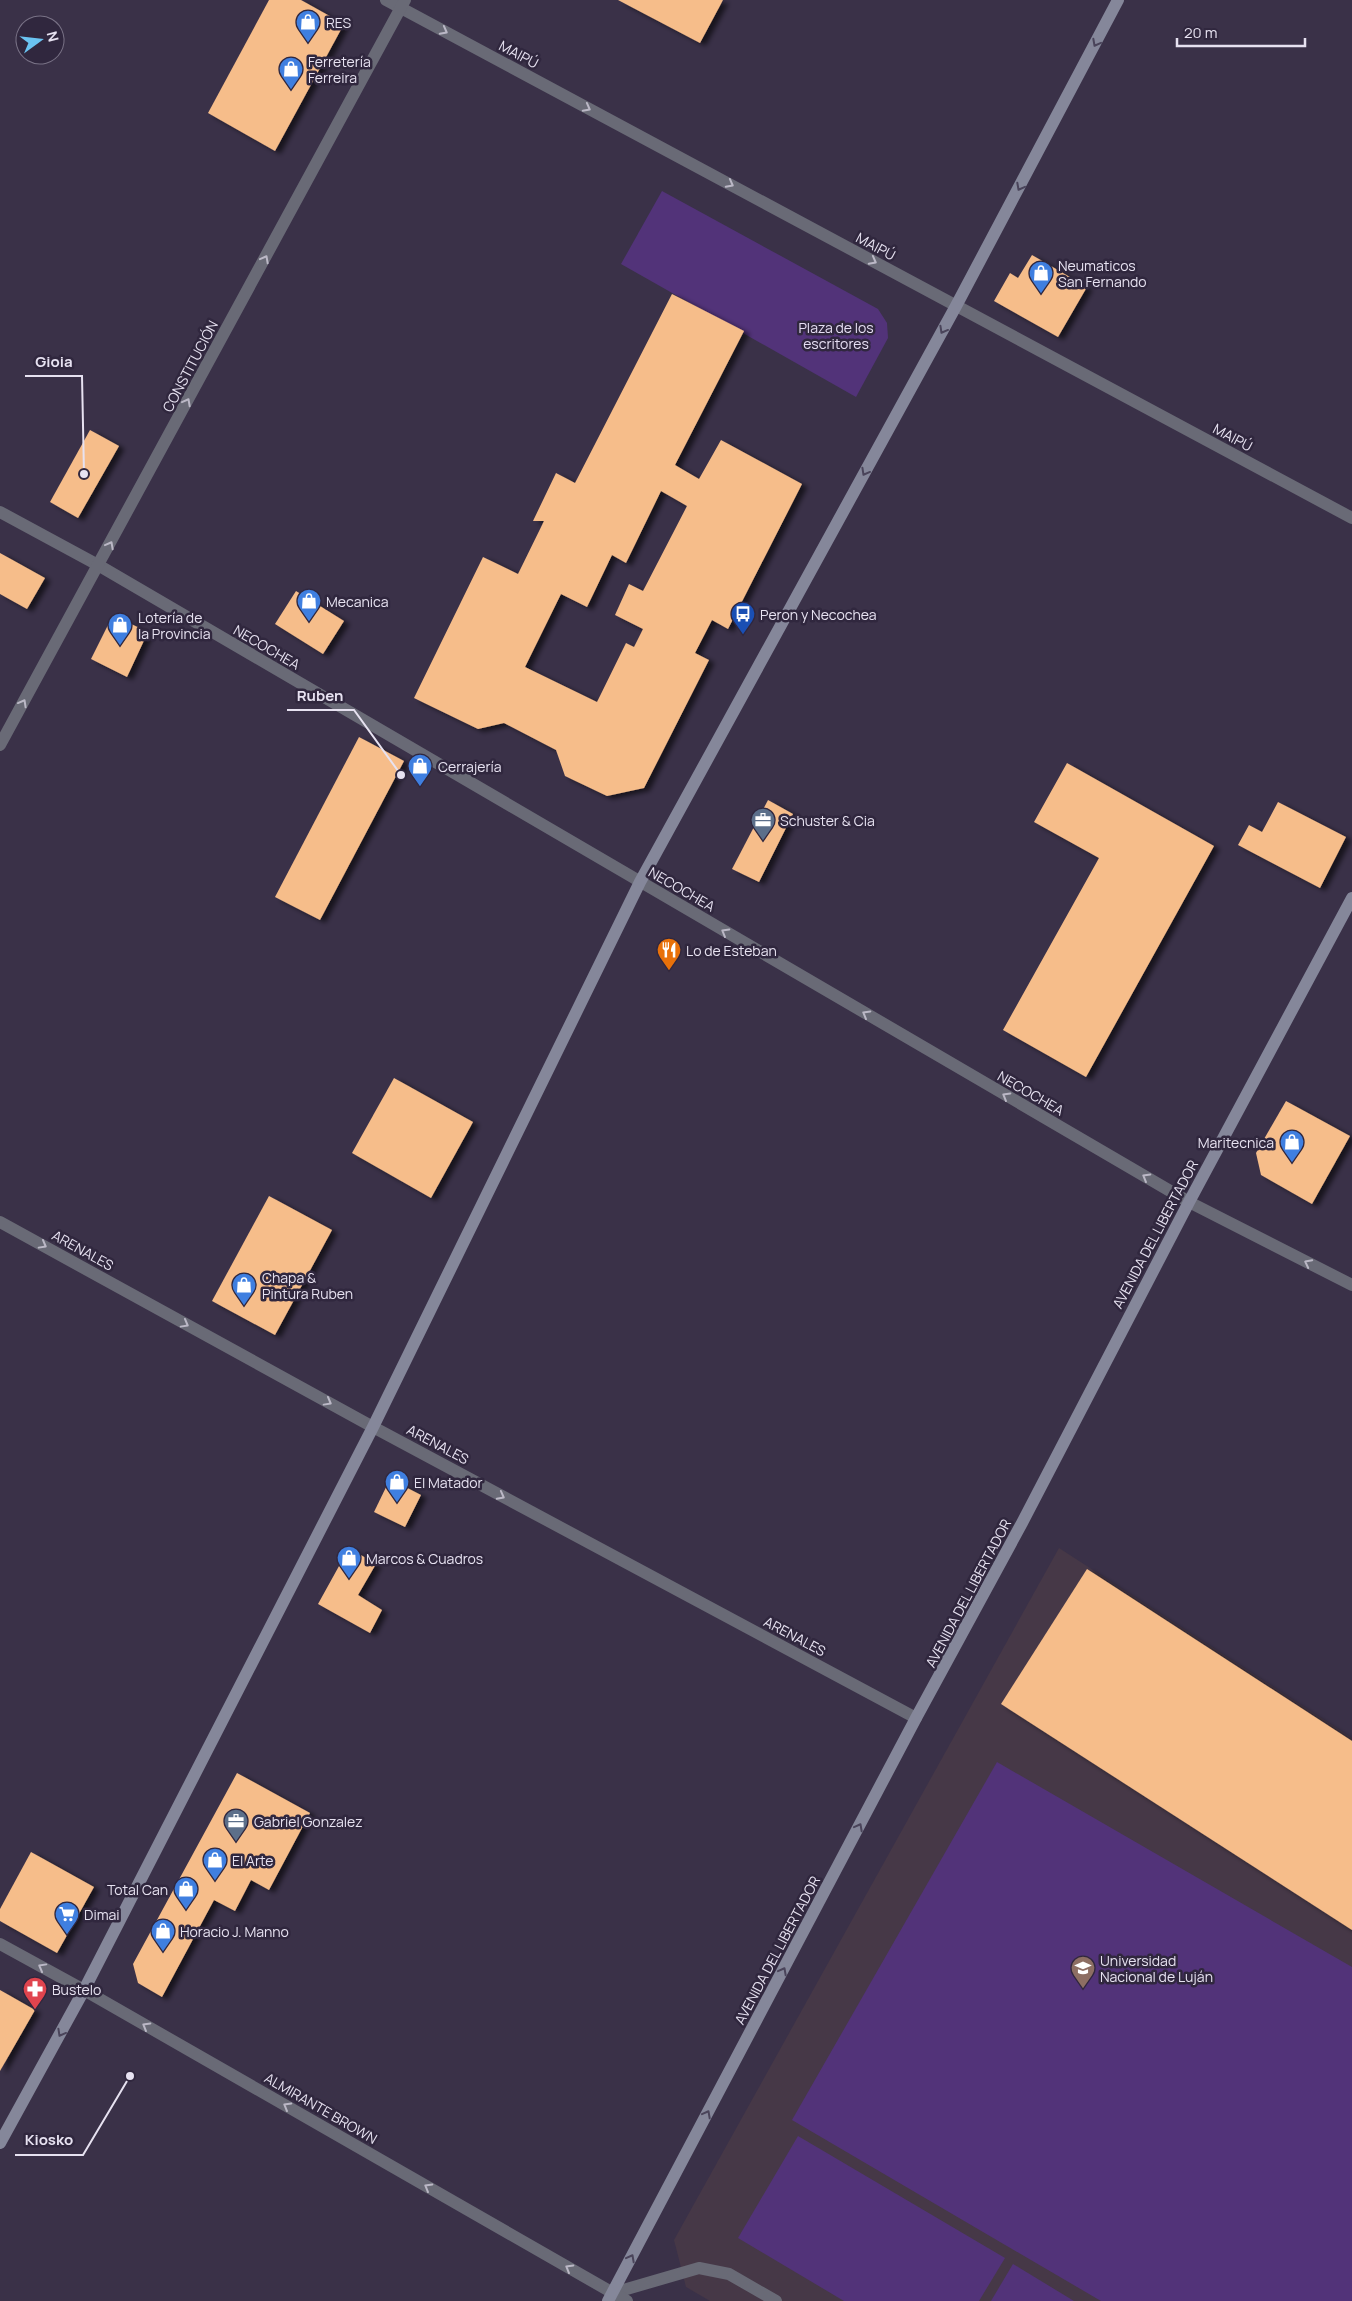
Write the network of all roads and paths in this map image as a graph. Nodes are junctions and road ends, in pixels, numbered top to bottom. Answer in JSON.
{"nodes":[{"id":1,"x":386,"y":0,"type":"edge"},
{"id":2,"x":1118,"y":0,"type":"edge"},
{"id":3,"x":403,"y":4,"type":"edge"},
{"id":4,"x":956,"y":306,"type":"junction"},
{"id":5,"x":0,"y":512,"type":"edge"},
{"id":6,"x":1352,"y":518,"type":"edge"},
{"id":7,"x":98,"y":565,"type":"junction"},
{"id":8,"x":0,"y":745,"type":"edge"},
{"id":9,"x":640,"y":882,"type":"junction"},
{"id":10,"x":1352,"y":898,"type":"edge"},
{"id":11,"x":1188,"y":1202,"type":"junction"},
{"id":12,"x":0,"y":1222,"type":"edge"},
{"id":13,"x":1352,"y":1285,"type":"edge"},
{"id":14,"x":373,"y":1427,"type":"junction"},
{"id":15,"x":916,"y":1718,"type":"junction"},
{"id":16,"x":0,"y":1944,"type":"edge"},
{"id":17,"x":84,"y":1990,"type":"junction"},
{"id":18,"x":0,"y":2143,"type":"edge"},
{"id":19,"x":611,"y":2297,"type":"edge"},
{"id":20,"x":627,"y":2301,"type":"edge"},
{"id":21,"x":776,"y":2301,"type":"edge"}],
"edges":[{"from":1,"to":3,"type":"street","name":"MAIPÚ"},
{"from":2,"to":4,"type":"main road","one_way":true},
{"from":3,"to":4,"type":"street","name":"MAIPÚ","one_way":true},
{"from":7,"to":3,"type":"street","name":"CONSTITUCIÓN","one_way":true},
{"from":4,"to":6,"type":"street","name":"MAIPÚ"},
{"from":4,"to":9,"type":"main road","one_way":true},
{"from":5,"to":7,"type":"street","name":"NECOCHEA"},
{"from":8,"to":7,"type":"street","name":"CONSTITUCIÓN","one_way":true},
{"from":7,"to":9,"type":"street","name":"NECOCHEA"},
{"from":11,"to":9,"type":"street","name":"NECOCHEA","one_way":true},
{"from":9,"to":14,"type":"main road"},
{"from":10,"to":11,"type":"main road","name":"AVENIDA DEL LIBERTADOR"},
{"from":13,"to":11,"type":"street","name":"NECOCHEA","one_way":true},
{"from":11,"to":15,"type":"main road","name":"AVENIDA DEL LIBERTADOR"},
{"from":12,"to":14,"type":"street","name":"ARENALES","one_way":true},
{"from":14,"to":15,"type":"street","name":"ARENALES","one_way":true},
{"from":14,"to":17,"type":"main road"},
{"from":19,"to":15,"type":"main road","name":"AVENIDA DEL LIBERTADOR","one_way":true},
{"from":17,"to":16,"type":"street","name":"ALMIRANTE BROWN","one_way":true},
{"from":17,"to":18,"type":"main road","one_way":true},
{"from":19,"to":17,"type":"street","name":"ALMIRANTE BROWN","one_way":true},
{"from":19,"to":20,"type":"street","name":"ALMIRANTE BROWN"},
{"from":19,"to":21,"type":"street"}]}
